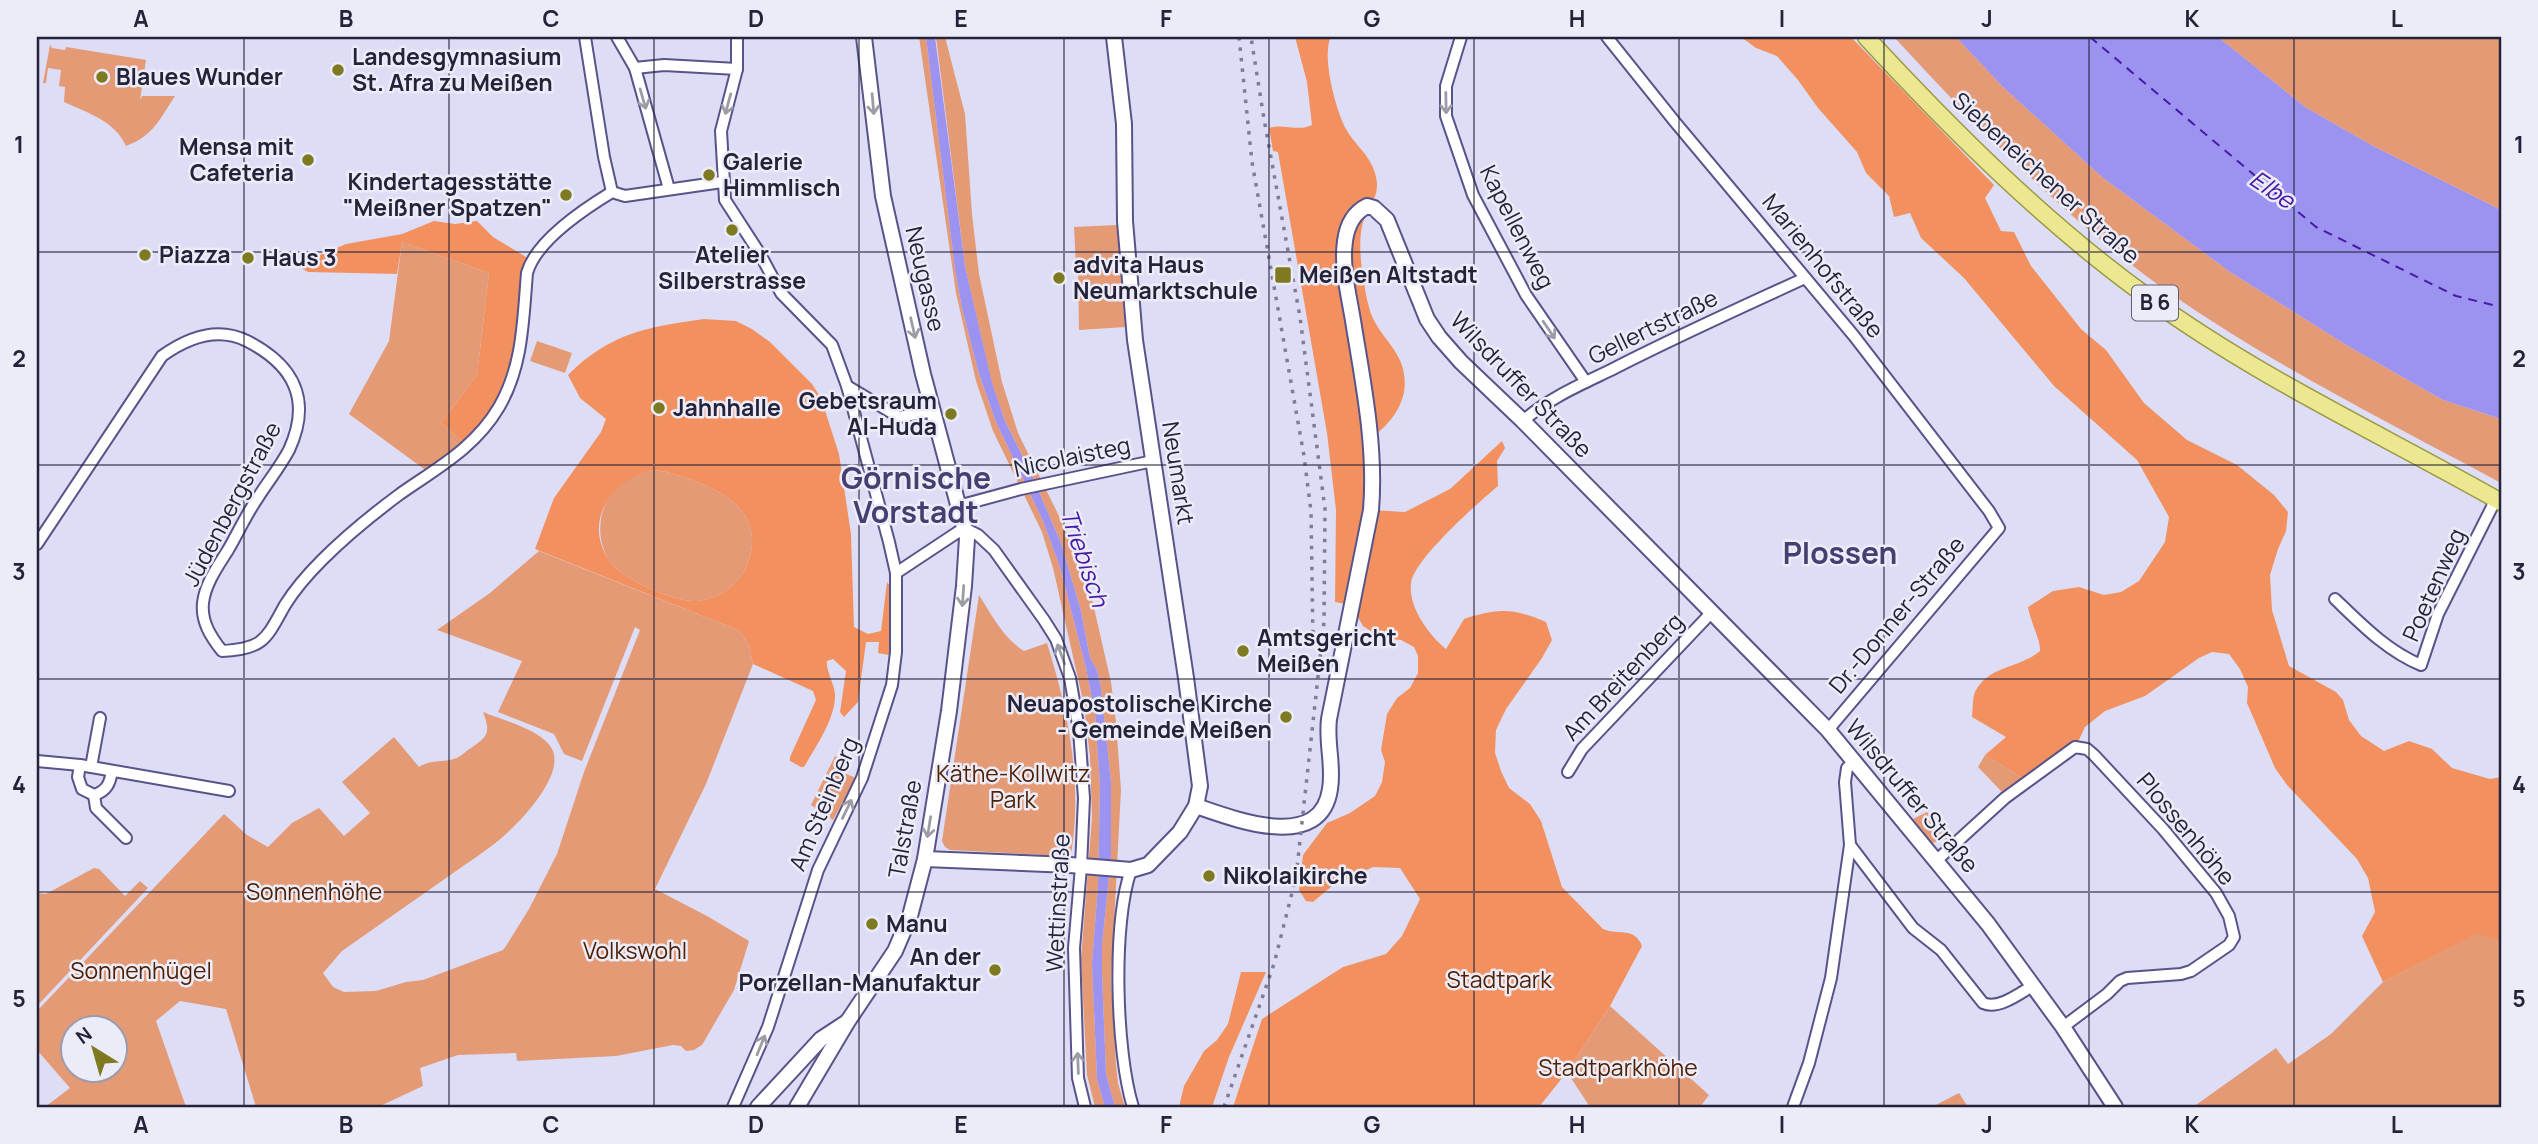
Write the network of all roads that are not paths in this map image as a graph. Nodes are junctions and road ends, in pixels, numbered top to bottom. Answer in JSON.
{"nodes":[{"id":1,"x":585,"y":37,"type":"edge"},
{"id":2,"x":617,"y":37,"type":"edge"},
{"id":3,"x":737,"y":37,"type":"edge"},
{"id":4,"x":864,"y":37,"type":"edge"},
{"id":5,"x":1114,"y":37,"type":"edge"},
{"id":6,"x":1461,"y":37,"type":"edge"},
{"id":7,"x":1607,"y":37,"type":"edge"},
{"id":8,"x":1866,"y":37,"type":"edge"},
{"id":9,"x":635,"y":68,"type":"junction"},
{"id":10,"x":737,"y":69,"type":"junction"},
{"id":11,"x":726,"y":188,"type":"junction"},
{"id":12,"x":669,"y":190,"type":"junction"},
{"id":13,"x":612,"y":192,"type":"junction"},
{"id":14,"x":1805,"y":278,"type":"junction"},
{"id":15,"x":1586,"y":382,"type":"junction"},
{"id":16,"x":847,"y":386,"type":"junction"},
{"id":17,"x":934,"y":411,"type":"junction"},
{"id":18,"x":1523,"y":421,"type":"junction"},
{"id":19,"x":1153,"y":461,"type":"junction"},
{"id":20,"x":2499,"y":501,"type":"edge"},
{"id":21,"x":958,"y":506,"type":"junction"},
{"id":22,"x":964,"y":528,"type":"junction"},
{"id":23,"x":1999,"y":528,"type":"joint"},
{"id":24,"x":37,"y":544,"type":"edge"},
{"id":25,"x":896,"y":573,"type":"junction"},
{"id":26,"x":2335,"y":598,"type":"dead end"},
{"id":27,"x":1712,"y":612,"type":"junction"},
{"id":28,"x":100,"y":718,"type":"dead end"},
{"id":29,"x":1828,"y":730,"type":"junction"},
{"id":30,"x":37,"y":761,"type":"edge"},
{"id":31,"x":1854,"y":761,"type":"junction"},
{"id":32,"x":86,"y":766,"type":"junction"},
{"id":33,"x":112,"y":771,"type":"junction"},
{"id":34,"x":1568,"y":772,"type":"dead end"},
{"id":35,"x":229,"y":791,"type":"dead end"},
{"id":36,"x":94,"y":795,"type":"junction"},
{"id":37,"x":1196,"y":806,"type":"junction"},
{"id":38,"x":125,"y":838,"type":"dead end"},
{"id":39,"x":1850,"y":845,"type":"junction"},
{"id":40,"x":925,"y":859,"type":"junction"},
{"id":41,"x":1937,"y":860,"type":"junction"},
{"id":42,"x":1086,"y":867,"type":"junction"},
{"id":43,"x":1124,"y":870,"type":"junction"},
{"id":44,"x":2034,"y":985,"type":"junction"},
{"id":45,"x":848,"y":1021,"type":"junction"},
{"id":46,"x":2063,"y":1027,"type":"junction"},
{"id":47,"x":800,"y":1064,"type":"junction"},
{"id":48,"x":824,"y":1065,"type":"junction"},
{"id":49,"x":733,"y":1107,"type":"edge"},
{"id":50,"x":758,"y":1107,"type":"edge"},
{"id":51,"x":797,"y":1107,"type":"edge"},
{"id":52,"x":1085,"y":1107,"type":"edge"},
{"id":53,"x":1133,"y":1107,"type":"edge"},
{"id":54,"x":1793,"y":1107,"type":"edge"},
{"id":55,"x":2115,"y":1107,"type":"edge"}],
"edges":[{"from":1,"to":13,"type":"street"},
{"from":2,"to":9,"type":"street"},
{"from":3,"to":10,"type":"street"},
{"from":4,"to":17,"type":"main road","name":"Neugasse","one_way":true},
{"from":5,"to":19,"type":"main road","name":"Neumarkt"},
{"from":6,"to":15,"type":"street","name":"Kapellenweg","one_way":true},
{"from":7,"to":14,"type":"street","name":"Marienhofstraße"},
{"from":8,"to":20,"type":"main road","name":"Siebeneichener Straße","number":"B 6"},
{"from":9,"to":10,"type":"street"},
{"from":9,"to":12,"type":"street","one_way":true},
{"from":10,"to":11,"type":"street","one_way":true},
{"from":11,"to":12,"type":"street"},
{"from":11,"to":16,"type":"street","name":"Am Steinberg"},
{"from":12,"to":13,"type":"street"},
{"from":13,"to":24,"type":"street","name":"Jüdenbergstraße"},
{"from":14,"to":15,"type":"street","name":"Gellertstraße"},
{"from":14,"to":23,"type":"street","name":"Marienhofstraße"},
{"from":15,"to":18,"type":"street","name":"Gellertstraße"},
{"from":16,"to":17,"type":"street"},
{"from":16,"to":25,"type":"street","name":"Am Steinberg"},
{"from":17,"to":21,"type":"main road","name":"Neugasse"},
{"from":18,"to":27,"type":"main road","name":"Wilsdruffer Straße"},
{"from":18,"to":37,"type":"main road","name":"Wilsdruffer Straße"},
{"from":19,"to":21,"type":"street","name":"Nicolaisteg"},
{"from":19,"to":37,"type":"main road","name":"Neumarkt"},
{"from":20,"to":26,"type":"street","name":"Poetenweg"},
{"from":21,"to":22,"type":"main road","name":"Neugasse"},
{"from":22,"to":25,"type":"street"},
{"from":22,"to":40,"type":"main road","name":"Talstraße","one_way":true},
{"from":42,"to":22,"type":"street","name":"Wettinstraße","one_way":true},
{"from":23,"to":29,"type":"street","name":"Dr.-Donner-Straße"},
{"from":49,"to":25,"type":"street","name":"Am Steinberg","one_way":true},
{"from":27,"to":29,"type":"main road","name":"Wilsdruffer Straße"},
{"from":27,"to":34,"type":"street","name":"Am Breitenberg"},
{"from":28,"to":32,"type":"street"},
{"from":29,"to":31,"type":"main road","name":"Wilsdruffer Straße"},
{"from":30,"to":32,"type":"street"},
{"from":31,"to":39,"type":"street"},
{"from":31,"to":41,"type":"main road","name":"Wilsdruffer Straße"},
{"from":32,"to":33,"type":"street"},
{"from":32,"to":36,"type":"street"},
{"from":33,"to":35,"type":"street"},
{"from":33,"to":36,"type":"street"},
{"from":36,"to":38,"type":"street"},
{"from":37,"to":43,"type":"main road"},
{"from":39,"to":44,"type":"street"},
{"from":39,"to":54,"type":"street"},
{"from":40,"to":42,"type":"main road"},
{"from":40,"to":45,"type":"main road","name":"Talstraße"},
{"from":41,"to":44,"type":"main road","name":"Wilsdruffer Straße"},
{"from":41,"to":46,"type":"street","name":"Plossenhöhe"},
{"from":42,"to":43,"type":"main road"},
{"from":52,"to":42,"type":"street","name":"Wettinstraße","one_way":true},
{"from":43,"to":53,"type":"street"},
{"from":44,"to":46,"type":"main road","name":"Wilsdruffer Straße"},
{"from":45,"to":47,"type":"main road"},
{"from":45,"to":48,"type":"main road","name":"Talstraße"},
{"from":46,"to":55,"type":"main road","name":"Wilsdruffer Straße"},
{"from":47,"to":48,"type":"main road"},
{"from":47,"to":50,"type":"main road"},
{"from":48,"to":51,"type":"main road","name":"Talstraße"}]}
